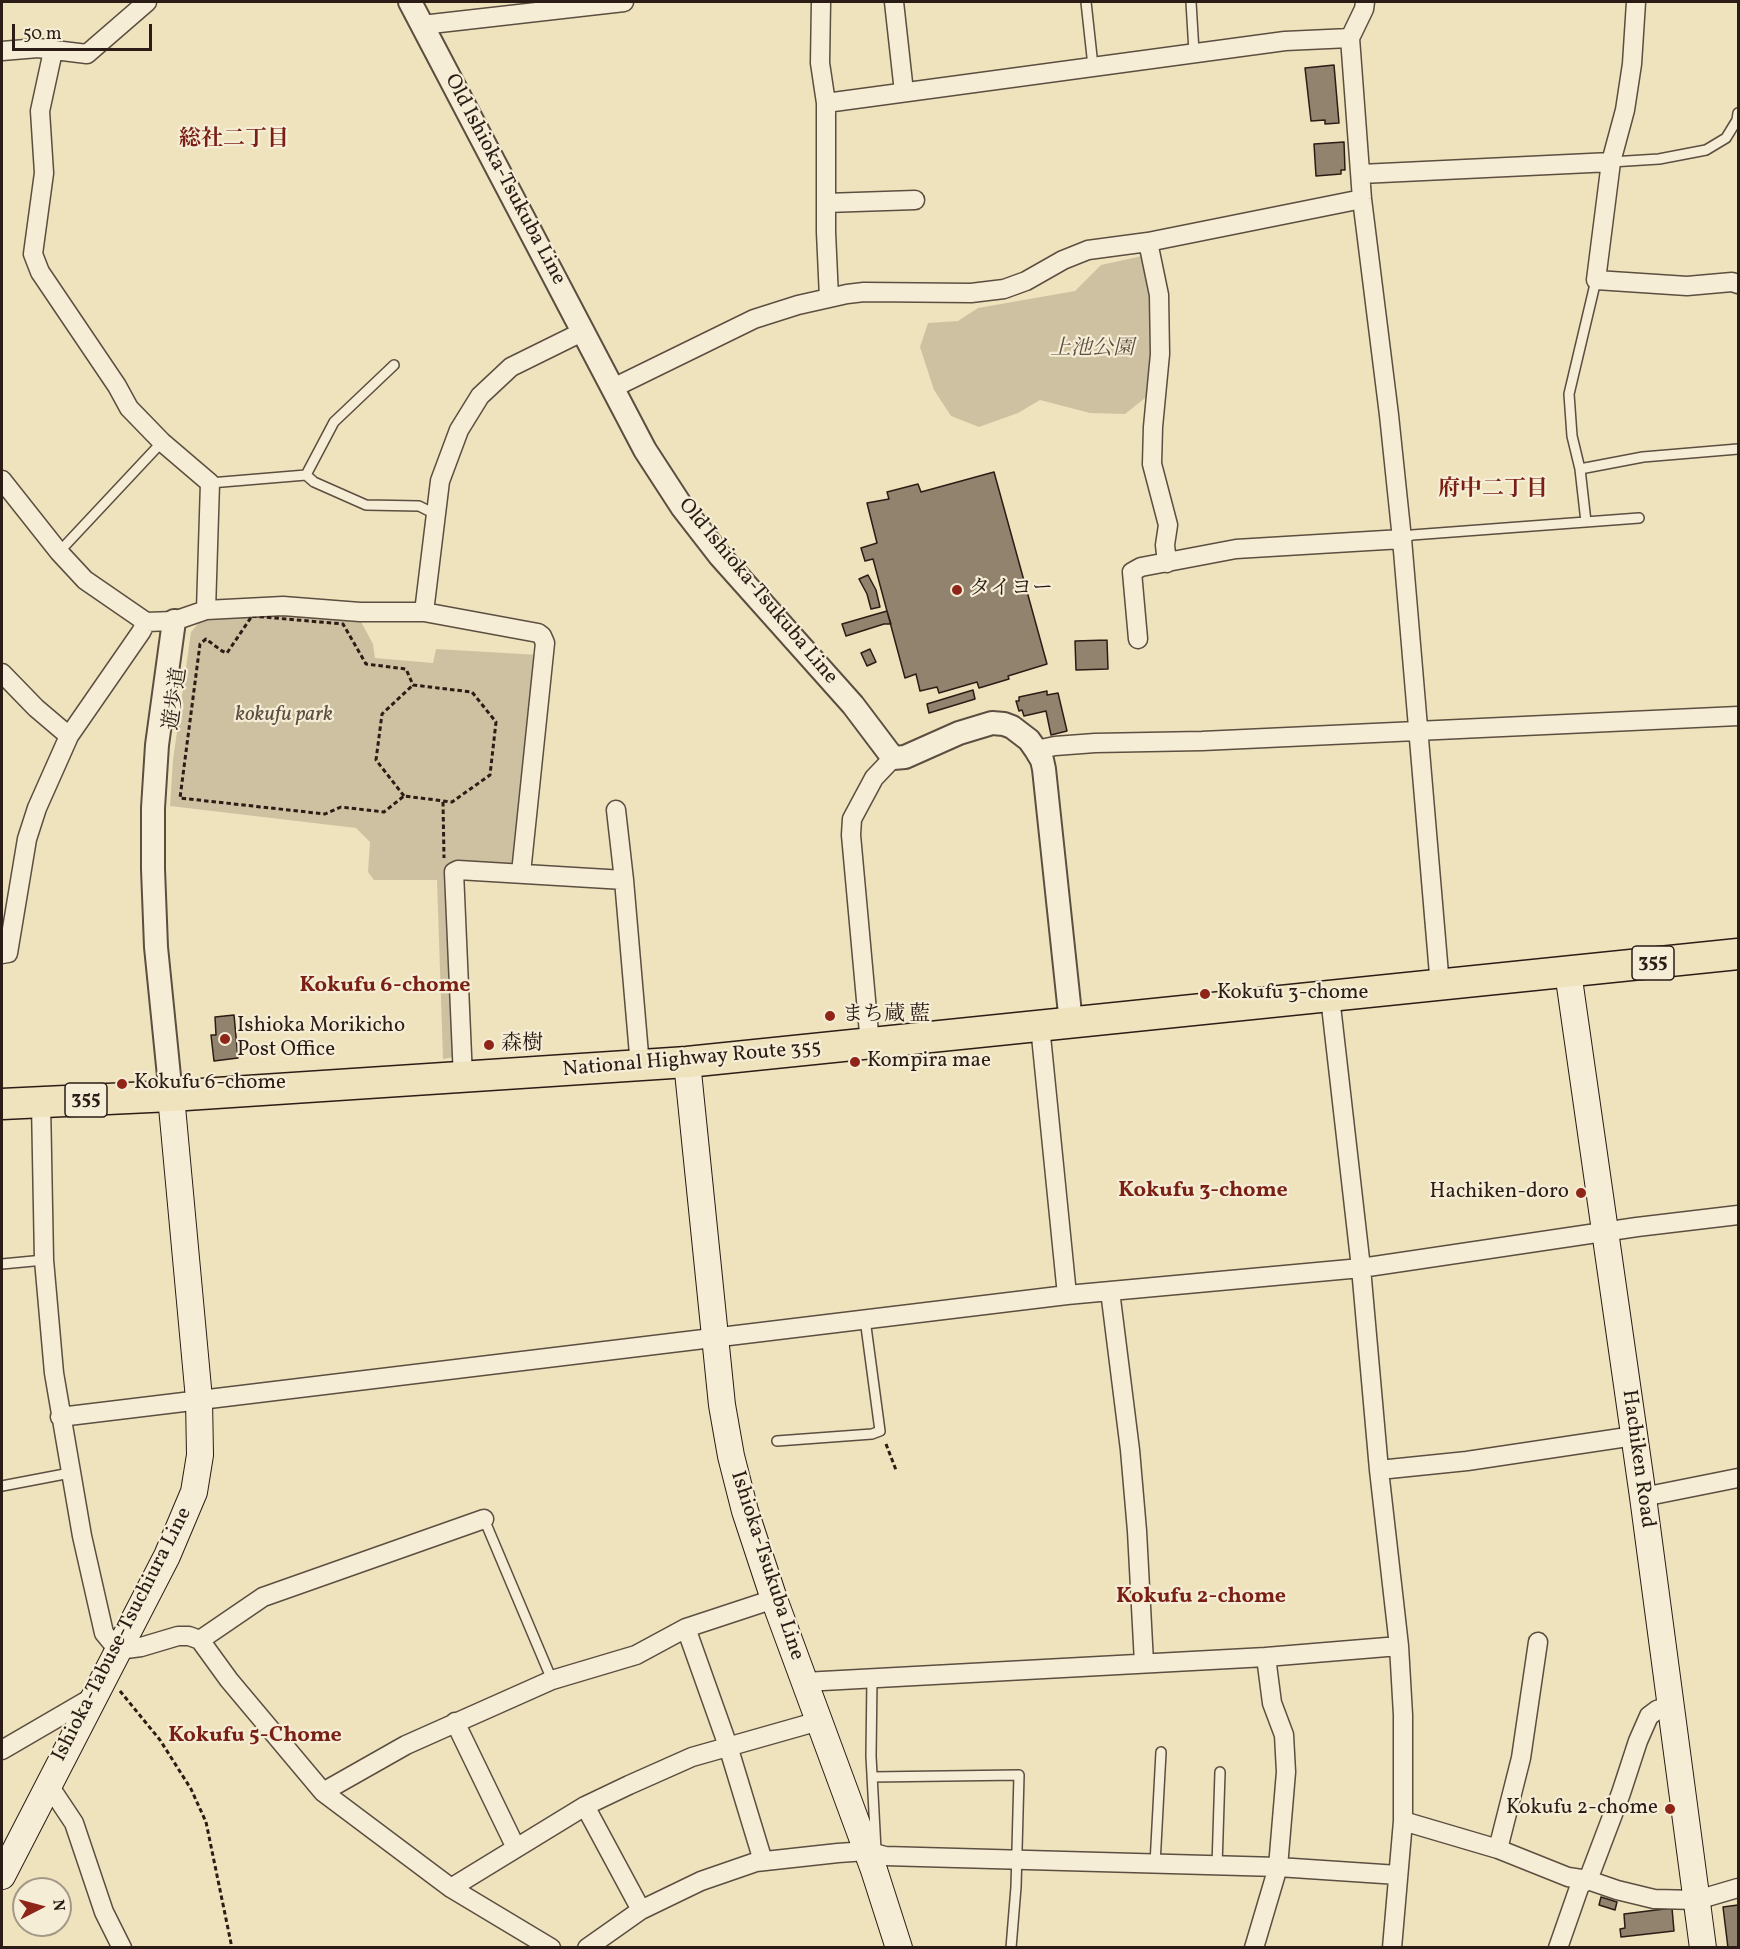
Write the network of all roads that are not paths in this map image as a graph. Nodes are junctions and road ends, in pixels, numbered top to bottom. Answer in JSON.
{"nodes":[{"id":1,"x":147,"y":2,"type":"edge"},
{"id":2,"x":410,"y":2,"type":"edge"},
{"id":3,"x":624,"y":2,"type":"edge"},
{"id":4,"x":821,"y":2,"type":"edge"},
{"id":5,"x":894,"y":2,"type":"edge"},
{"id":6,"x":1086,"y":2,"type":"edge"},
{"id":7,"x":1191,"y":2,"type":"edge"},
{"id":8,"x":1365,"y":2,"type":"edge"},
{"id":9,"x":1636,"y":2,"type":"edge"},
{"id":10,"x":422,"y":25,"type":"junction"},
{"id":11,"x":1350,"y":38,"type":"junction"},
{"id":12,"x":2,"y":51,"type":"edge"},
{"id":13,"x":53,"y":51,"type":"junction"},
{"id":14,"x":1194,"y":52,"type":"junction"},
{"id":15,"x":1092,"y":66,"type":"junction"},
{"id":16,"x":904,"y":92,"type":"junction"},
{"id":17,"x":826,"y":103,"type":"junction"},
{"id":18,"x":1738,"y":113,"type":"edge"},
{"id":19,"x":1611,"y":162,"type":"junction"},
{"id":20,"x":1361,"y":174,"type":"junction"},
{"id":21,"x":1362,"y":199,"type":"junction"},
{"id":22,"x":915,"y":200,"type":"dead end"},
{"id":23,"x":826,"y":203,"type":"junction"},
{"id":24,"x":1148,"y":242,"type":"junction"},
{"id":25,"x":1596,"y":280,"type":"junction"},
{"id":26,"x":1738,"y":284,"type":"edge"},
{"id":27,"x":830,"y":297,"type":"junction"},
{"id":28,"x":584,"y":331,"type":"junction"},
{"id":29,"x":394,"y":365,"type":"dead end"},
{"id":30,"x":613,"y":388,"type":"junction"},
{"id":31,"x":162,"y":442,"type":"junction"},
{"id":32,"x":1738,"y":449,"type":"edge"},
{"id":33,"x":1580,"y":469,"type":"junction"},
{"id":34,"x":306,"y":475,"type":"junction"},
{"id":35,"x":2,"y":480,"type":"edge"},
{"id":36,"x":210,"y":483,"type":"junction"},
{"id":37,"x":435,"y":514,"type":"junction"},
{"id":38,"x":1638,"y":518,"type":"dead end"},
{"id":39,"x":1586,"y":522,"type":"junction"},
{"id":40,"x":1402,"y":539,"type":"junction"},
{"id":41,"x":59,"y":552,"type":"junction"},
{"id":42,"x":1167,"y":563,"type":"junction"},
{"id":43,"x":206,"y":610,"type":"junction"},
{"id":44,"x":424,"y":612,"type":"junction"},
{"id":45,"x":174,"y":621,"type":"junction"},
{"id":46,"x":146,"y":622,"type":"junction"},
{"id":47,"x":1138,"y":639,"type":"dead end"},
{"id":48,"x":2,"y":674,"type":"edge"},
{"id":49,"x":1738,"y":716,"type":"edge"},
{"id":50,"x":1418,"y":732,"type":"junction"},
{"id":51,"x":69,"y":736,"type":"junction"},
{"id":52,"x":1036,"y":750,"type":"junction"},
{"id":53,"x":893,"y":758,"type":"junction"},
{"id":54,"x":616,"y":810,"type":"dead end"},
{"id":55,"x":521,"y":873,"type":"junction"},
{"id":56,"x":624,"y":880,"type":"junction"},
{"id":57,"x":2,"y":954,"type":"edge"},
{"id":58,"x":1738,"y":954,"type":"edge"},
{"id":59,"x":1568,"y":972,"type":"junction"},
{"id":60,"x":1440,"y":986,"type":"junction"},
{"id":61,"x":1330,"y":997,"type":"junction"},
{"id":62,"x":1071,"y":1023,"type":"junction"},
{"id":63,"x":1040,"y":1026,"type":"junction"},
{"id":64,"x":870,"y":1044,"type":"junction"},
{"id":65,"x":687,"y":1062,"type":"junction"},
{"id":66,"x":640,"y":1066,"type":"junction"},
{"id":67,"x":463,"y":1078,"type":"junction"},
{"id":68,"x":171,"y":1096,"type":"junction"},
{"id":69,"x":41,"y":1103,"type":"junction"},
{"id":70,"x":2,"y":1104,"type":"edge"},
{"id":71,"x":1738,"y":1215,"type":"edge"},
{"id":72,"x":1604,"y":1232,"type":"junction"},
{"id":73,"x":44,"y":1260,"type":"junction"},
{"id":74,"x":2,"y":1264,"type":"edge"},
{"id":75,"x":1361,"y":1268,"type":"junction"},
{"id":76,"x":1110,"y":1291,"type":"junction"},
{"id":77,"x":1067,"y":1295,"type":"junction"},
{"id":78,"x":865,"y":1319,"type":"junction"},
{"id":79,"x":716,"y":1339,"type":"junction"},
{"id":80,"x":199,"y":1399,"type":"junction"},
{"id":81,"x":60,"y":1417,"type":"junction"},
{"id":82,"x":1634,"y":1436,"type":"junction"},
{"id":83,"x":777,"y":1441,"type":"dead end"},
{"id":84,"x":1379,"y":1470,"type":"junction"},
{"id":85,"x":70,"y":1473,"type":"junction"},
{"id":86,"x":1738,"y":1478,"type":"edge"},
{"id":87,"x":2,"y":1486,"type":"edge"},
{"id":88,"x":1643,"y":1497,"type":"junction"},
{"id":89,"x":484,"y":1519,"type":"joint"},
{"id":90,"x":774,"y":1599,"type":"junction"},
{"id":91,"x":686,"y":1628,"type":"junction"},
{"id":92,"x":200,"y":1640,"type":"junction"},
{"id":93,"x":1538,"y":1642,"type":"dead end"},
{"id":94,"x":1400,"y":1646,"type":"junction"},
{"id":95,"x":118,"y":1650,"type":"junction"},
{"id":96,"x":1266,"y":1657,"type":"junction"},
{"id":97,"x":1144,"y":1663,"type":"junction"},
{"id":98,"x":872,"y":1678,"type":"junction"},
{"id":99,"x":552,"y":1680,"type":"junction"},
{"id":100,"x":804,"y":1682,"type":"junction"},
{"id":101,"x":99,"y":1686,"type":"junction"},
{"id":102,"x":1670,"y":1705,"type":"junction"},
{"id":103,"x":819,"y":1721,"type":"junction"},
{"id":104,"x":455,"y":1722,"type":"junction"},
{"id":105,"x":728,"y":1746,"type":"junction"},
{"id":106,"x":2,"y":1750,"type":"edge"},
{"id":107,"x":1161,"y":1752,"type":"dead end"},
{"id":108,"x":1220,"y":1772,"type":"dead end"},
{"id":109,"x":872,"y":1777,"type":"junction"},
{"id":110,"x":48,"y":1784,"type":"junction"},
{"id":111,"x":323,"y":1792,"type":"junction"},
{"id":112,"x":585,"y":1806,"type":"junction"},
{"id":113,"x":1403,"y":1821,"type":"junction"},
{"id":114,"x":516,"y":1848,"type":"junction"},
{"id":115,"x":1498,"y":1849,"type":"junction"},
{"id":116,"x":872,"y":1852,"type":"junction"},
{"id":117,"x":764,"y":1861,"type":"junction"},
{"id":118,"x":1016,"y":1861,"type":"junction"},
{"id":119,"x":1155,"y":1864,"type":"junction"},
{"id":120,"x":1217,"y":1866,"type":"junction"},
{"id":121,"x":1278,"y":1867,"type":"junction"},
{"id":122,"x":1398,"y":1875,"type":"junction"},
{"id":123,"x":2,"y":1876,"type":"edge"},
{"id":124,"x":1588,"y":1880,"type":"junction"},
{"id":125,"x":451,"y":1888,"type":"junction"},
{"id":126,"x":1738,"y":1888,"type":"edge"},
{"id":127,"x":1697,"y":1900,"type":"junction"},
{"id":128,"x":641,"y":1910,"type":"junction"},
{"id":129,"x":122,"y":1947,"type":"edge"},
{"id":130,"x":551,"y":1947,"type":"edge"},
{"id":131,"x":587,"y":1947,"type":"edge"},
{"id":132,"x":899,"y":1947,"type":"edge"},
{"id":133,"x":907,"y":1947,"type":"edge"},
{"id":134,"x":1011,"y":1947,"type":"edge"},
{"id":135,"x":1254,"y":1947,"type":"edge"},
{"id":136,"x":1392,"y":1947,"type":"edge"},
{"id":137,"x":1557,"y":1947,"type":"edge"},
{"id":138,"x":1703,"y":1947,"type":"edge"}],
"edges":[{"from":1,"to":13,"type":"street"},
{"from":2,"to":10,"type":"street","name":"Old Ishioka-Tsukuba Line"},
{"from":3,"to":10,"type":"street"},
{"from":4,"to":17,"type":"street"},
{"from":5,"to":16,"type":"street"},
{"from":6,"to":15,"type":"lane"},
{"from":7,"to":14,"type":"lane"},
{"from":8,"to":11,"type":"street"},
{"from":9,"to":19,"type":"street"},
{"from":10,"to":28,"type":"street","name":"Old Ishioka-Tsukuba Line"},
{"from":11,"to":14,"type":"street"},
{"from":11,"to":20,"type":"street"},
{"from":12,"to":13,"type":"street"},
{"from":13,"to":31,"type":"street"},
{"from":14,"to":15,"type":"street"},
{"from":15,"to":16,"type":"street"},
{"from":16,"to":17,"type":"street"},
{"from":17,"to":23,"type":"street"},
{"from":18,"to":19,"type":"lane"},
{"from":19,"to":20,"type":"street"},
{"from":19,"to":25,"type":"street"},
{"from":20,"to":21,"type":"street"},
{"from":21,"to":24,"type":"street"},
{"from":21,"to":40,"type":"street"},
{"from":22,"to":23,"type":"street"},
{"from":23,"to":27,"type":"street"},
{"from":24,"to":27,"type":"street"},
{"from":24,"to":42,"type":"street"},
{"from":25,"to":26,"type":"street"},
{"from":25,"to":33,"type":"lane"},
{"from":27,"to":30,"type":"street"},
{"from":28,"to":30,"type":"street","name":"Old Ishioka-Tsukuba Line"},
{"from":28,"to":37,"type":"street"},
{"from":29,"to":34,"type":"lane"},
{"from":30,"to":53,"type":"street","name":"Old Ishioka-Tsukuba Line"},
{"from":31,"to":36,"type":"street"},
{"from":31,"to":41,"type":"lane"},
{"from":32,"to":33,"type":"lane"},
{"from":33,"to":39,"type":"lane"},
{"from":34,"to":36,"type":"lane"},
{"from":34,"to":37,"type":"lane"},
{"from":35,"to":41,"type":"street"},
{"from":36,"to":43,"type":"street"},
{"from":37,"to":44,"type":"street"},
{"from":38,"to":39,"type":"lane"},
{"from":39,"to":40,"type":"lane"},
{"from":40,"to":42,"type":"street"},
{"from":40,"to":50,"type":"street"},
{"from":41,"to":46,"type":"street"},
{"from":42,"to":47,"type":"street"},
{"from":43,"to":44,"type":"street"},
{"from":43,"to":45,"type":"street"},
{"from":44,"to":55,"type":"street"},
{"from":45,"to":46,"type":"street"},
{"from":45,"to":68,"type":"street"},
{"from":46,"to":51,"type":"street"},
{"from":48,"to":51,"type":"street"},
{"from":49,"to":50,"type":"street"},
{"from":50,"to":52,"type":"street"},
{"from":50,"to":60,"type":"street"},
{"from":51,"to":57,"type":"street"},
{"from":52,"to":53,"type":"street"},
{"from":52,"to":62,"type":"street"},
{"from":53,"to":64,"type":"street"},
{"from":54,"to":56,"type":"street"},
{"from":55,"to":56,"type":"street"},
{"from":55,"to":67,"type":"street"},
{"from":56,"to":66,"type":"street"},
{"from":58,"to":59,"type":"highway","name":"National Highway Route 355","number":"355"},
{"from":59,"to":60,"type":"highway","name":"National Highway Route 355","number":"355"},
{"from":59,"to":72,"type":"main road","name":"Hachiken Road"},
{"from":60,"to":61,"type":"highway","name":"National Highway Route 355","number":"355"},
{"from":61,"to":62,"type":"highway","name":"National Highway Route 355","number":"355"},
{"from":61,"to":75,"type":"street"},
{"from":62,"to":63,"type":"highway","name":"National Highway Route 355","number":"355"},
{"from":63,"to":64,"type":"highway","name":"National Highway Route 355","number":"355"},
{"from":63,"to":77,"type":"street"},
{"from":64,"to":65,"type":"highway","name":"National Highway Route 355","number":"355"},
{"from":65,"to":66,"type":"highway","name":"National Highway Route 355","number":"355"},
{"from":65,"to":79,"type":"main road","name":"Ishioka-Tsukuba Line"},
{"from":66,"to":67,"type":"highway","name":"National Highway Route 355","number":"355"},
{"from":67,"to":68,"type":"highway","name":"National Highway Route 355","number":"355"},
{"from":68,"to":69,"type":"highway","name":"National Highway Route 355","number":"355"},
{"from":68,"to":80,"type":"main road","name":"Ishioka-Tabuse-Tsuchiura Line"},
{"from":69,"to":70,"type":"highway","name":"National Highway Route 355","number":"355"},
{"from":69,"to":73,"type":"street"},
{"from":71,"to":72,"type":"street"},
{"from":72,"to":75,"type":"street"},
{"from":72,"to":82,"type":"main road","name":"Hachiken Road"},
{"from":73,"to":74,"type":"lane"},
{"from":73,"to":81,"type":"street"},
{"from":75,"to":76,"type":"street"},
{"from":75,"to":84,"type":"street"},
{"from":76,"to":77,"type":"street"},
{"from":76,"to":97,"type":"street"},
{"from":77,"to":78,"type":"street"},
{"from":78,"to":79,"type":"street"},
{"from":78,"to":83,"type":"lane"},
{"from":79,"to":80,"type":"street"},
{"from":79,"to":90,"type":"main road","name":"Ishioka-Tsukuba Line"},
{"from":80,"to":81,"type":"street"},
{"from":80,"to":95,"type":"main road","name":"Ishioka-Tabuse-Tsuchiura Line"},
{"from":81,"to":85,"type":"street"},
{"from":82,"to":84,"type":"street"},
{"from":82,"to":88,"type":"main road","name":"Hachiken Road"},
{"from":84,"to":94,"type":"street"},
{"from":85,"to":87,"type":"lane"},
{"from":85,"to":95,"type":"street"},
{"from":86,"to":88,"type":"street"},
{"from":88,"to":102,"type":"main road","name":"Hachiken Road"},
{"from":89,"to":92,"type":"street"},
{"from":89,"to":99,"type":"lane"},
{"from":90,"to":91,"type":"street"},
{"from":90,"to":100,"type":"main road","name":"Ishioka-Tsukuba Line"},
{"from":91,"to":99,"type":"street"},
{"from":91,"to":105,"type":"street"},
{"from":92,"to":95,"type":"street"},
{"from":92,"to":111,"type":"street"},
{"from":93,"to":115,"type":"street"},
{"from":94,"to":96,"type":"street"},
{"from":94,"to":113,"type":"street"},
{"from":95,"to":101,"type":"main road","name":"Ishioka-Tabuse-Tsuchiura Line"},
{"from":96,"to":97,"type":"street"},
{"from":96,"to":121,"type":"street"},
{"from":97,"to":98,"type":"street"},
{"from":98,"to":100,"type":"street"},
{"from":98,"to":109,"type":"lane"},
{"from":99,"to":104,"type":"street"},
{"from":100,"to":103,"type":"main road","name":"Ishioka-Tsukuba Line"},
{"from":101,"to":106,"type":"street"},
{"from":101,"to":110,"type":"main road","name":"Ishioka-Tabuse-Tsuchiura Line"},
{"from":102,"to":124,"type":"street"},
{"from":102,"to":127,"type":"main road","name":"Hachiken Road"},
{"from":103,"to":105,"type":"street"},
{"from":103,"to":116,"type":"main road","name":"Ishioka-Tsukuba Line"},
{"from":104,"to":111,"type":"street"},
{"from":104,"to":114,"type":"street"},
{"from":105,"to":112,"type":"street"},
{"from":105,"to":117,"type":"street"},
{"from":107,"to":119,"type":"lane"},
{"from":108,"to":120,"type":"lane"},
{"from":109,"to":116,"type":"lane"},
{"from":109,"to":118,"type":"lane"},
{"from":110,"to":123,"type":"main road","name":"Ishioka-Tabuse-Tsuchiura Line"},
{"from":110,"to":129,"type":"street"},
{"from":111,"to":125,"type":"street"},
{"from":112,"to":114,"type":"street"},
{"from":112,"to":128,"type":"street"},
{"from":113,"to":115,"type":"street"},
{"from":113,"to":122,"type":"street"},
{"from":114,"to":125,"type":"street"},
{"from":115,"to":124,"type":"street"},
{"from":116,"to":117,"type":"street"},
{"from":116,"to":118,"type":"street"},
{"from":116,"to":132,"type":"main road","name":"Ishioka-Tsukuba Line"},
{"from":117,"to":128,"type":"street"},
{"from":118,"to":119,"type":"street"},
{"from":118,"to":134,"type":"lane"},
{"from":119,"to":120,"type":"street"},
{"from":120,"to":121,"type":"street"},
{"from":121,"to":122,"type":"street"},
{"from":121,"to":135,"type":"street"},
{"from":122,"to":136,"type":"street"},
{"from":124,"to":127,"type":"street"},
{"from":124,"to":137,"type":"street"},
{"from":125,"to":130,"type":"street"},
{"from":126,"to":127,"type":"street"},
{"from":127,"to":138,"type":"main road","name":"Hachiken Road"},
{"from":128,"to":131,"type":"street"},
{"from":132,"to":133,"type":"street"}]}
